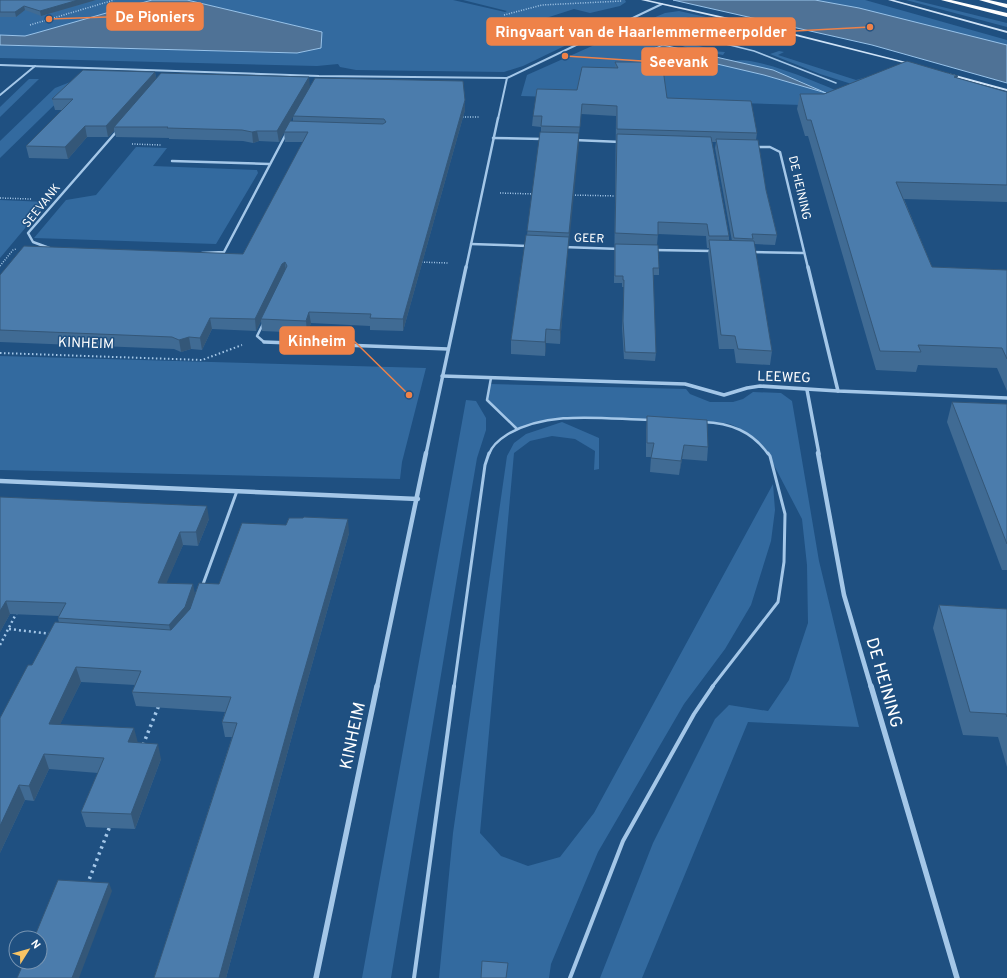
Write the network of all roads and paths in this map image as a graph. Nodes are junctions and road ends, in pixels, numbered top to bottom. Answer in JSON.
{"nodes":[{"id":1,"x":114,"y":0,"type":"edge"},
{"id":2,"x":643,"y":0,"type":"edge"},
{"id":3,"x":890,"y":0,"type":"edge"},
{"id":4,"x":944,"y":0,"type":"edge"},
{"id":5,"x":982,"y":0,"type":"edge"},
{"id":6,"x":625,"y":1,"type":"edge"},
{"id":7,"x":662,"y":4,"type":"junction"},
{"id":8,"x":1007,"y":6,"type":"edge"},
{"id":9,"x":1007,"y":15,"type":"edge"},
{"id":10,"x":504,"y":16,"type":"dead end"},
{"id":11,"x":628,"y":20,"type":"junction"},
{"id":12,"x":30,"y":25,"type":"dead end"},
{"id":13,"x":1007,"y":32,"type":"edge"},
{"id":14,"x":0,"y":66,"type":"edge"},
{"id":15,"x":35,"y":66,"type":"junction"},
{"id":16,"x":920,"y":66,"type":"edge"},
{"id":17,"x":170,"y":71,"type":"junction"},
{"id":18,"x":943,"y":72,"type":"edge"},
{"id":19,"x":166,"y":76,"type":"edge"},
{"id":20,"x":319,"y":76,"type":"junction"},
{"id":21,"x":507,"y":78,"type":"junction"},
{"id":22,"x":315,"y":82,"type":"edge"},
{"id":23,"x":836,"y":83,"type":"dead end"},
{"id":24,"x":1007,"y":90,"type":"edge"},
{"id":25,"x":0,"y":95,"type":"edge"},
{"id":26,"x":458,"y":117,"type":"edge"},
{"id":27,"x":498,"y":118,"type":"junction"},
{"id":28,"x":122,"y":126,"type":"edge"},
{"id":29,"x":289,"y":128,"type":"edge"},
{"id":30,"x":493,"y":138,"type":"junction"},
{"id":31,"x":548,"y":140,"type":"edge"},
{"id":32,"x":572,"y":140,"type":"edge"},
{"id":33,"x":626,"y":142,"type":"edge"},
{"id":34,"x":107,"y":143,"type":"junction"},
{"id":35,"x":749,"y":146,"type":"edge"},
{"id":36,"x":172,"y":160,"type":"joint"},
{"id":37,"x":269,"y":164,"type":"junction"},
{"id":38,"x":482,"y":192,"type":"junction"},
{"id":39,"x":536,"y":194,"type":"edge"},
{"id":40,"x":567,"y":195,"type":"edge"},
{"id":41,"x":621,"y":196,"type":"edge"},
{"id":42,"x":0,"y":198,"type":"edge"},
{"id":43,"x":58,"y":199,"type":"junction"},
{"id":44,"x":471,"y":244,"type":"junction"},
{"id":45,"x":534,"y":246,"type":"edge"},
{"id":46,"x":557,"y":247,"type":"edge"},
{"id":47,"x":59,"y":249,"type":"edge"},
{"id":48,"x":628,"y":249,"type":"edge"},
{"id":49,"x":652,"y":250,"type":"edge"},
{"id":50,"x":715,"y":251,"type":"edge"},
{"id":51,"x":746,"y":252,"type":"edge"},
{"id":52,"x":201,"y":253,"type":"edge"},
{"id":53,"x":803,"y":253,"type":"junction"},
{"id":54,"x":419,"y":262,"type":"edge"},
{"id":55,"x":467,"y":264,"type":"junction"},
{"id":56,"x":264,"y":323,"type":"edge"},
{"id":57,"x":264,"y":342,"type":"junction"},
{"id":58,"x":448,"y":348,"type":"junction"},
{"id":59,"x":0,"y":353,"type":"edge"},
{"id":60,"x":442,"y":376,"type":"junction"},
{"id":61,"x":491,"y":378,"type":"junction"},
{"id":62,"x":807,"y":390,"type":"junction"},
{"id":63,"x":838,"y":391,"type":"junction"},
{"id":64,"x":1007,"y":398,"type":"edge"},
{"id":65,"x":656,"y":420,"type":"edge"},
{"id":66,"x":702,"y":422,"type":"edge"},
{"id":67,"x":517,"y":429,"type":"junction"},
{"id":68,"x":0,"y":481,"type":"edge"},
{"id":69,"x":238,"y":491,"type":"junction"},
{"id":70,"x":418,"y":499,"type":"junction"},
{"id":71,"x":200,"y":593,"type":"edge"},
{"id":72,"x":19,"y":609,"type":"edge"},
{"id":73,"x":9,"y":629,"type":"junction"},
{"id":74,"x":57,"y":634,"type":"edge"},
{"id":75,"x":0,"y":646,"type":"edge"},
{"id":76,"x":161,"y":701,"type":"edge"},
{"id":77,"x":140,"y":752,"type":"edge"},
{"id":78,"x":111,"y":825,"type":"edge"},
{"id":79,"x":85,"y":890,"type":"edge"},
{"id":80,"x":316,"y":978,"type":"edge"},
{"id":81,"x":414,"y":978,"type":"edge"},
{"id":82,"x":570,"y":978,"type":"edge"},
{"id":83,"x":957,"y":978,"type":"edge"}],
"edges":[{"from":1,"to":12,"type":"path"},
{"from":2,"to":7,"type":"street"},
{"from":3,"to":13,"type":"street"},
{"from":4,"to":9,"type":"highway"},
{"from":5,"to":8,"type":"highway"},
{"from":6,"to":10,"type":"path"},
{"from":7,"to":11,"type":"street"},
{"from":7,"to":16,"type":"street"},
{"from":11,"to":21,"type":"street"},
{"from":11,"to":23,"type":"lane"},
{"from":14,"to":15,"type":"street"},
{"from":15,"to":17,"type":"street"},
{"from":15,"to":25,"type":"street"},
{"from":17,"to":19,"type":"street"},
{"from":17,"to":20,"type":"street"},
{"from":18,"to":24,"type":"street"},
{"from":20,"to":21,"type":"street"},
{"from":20,"to":22,"type":"street"},
{"from":21,"to":27,"type":"street","name":"KINHEIM"},
{"from":26,"to":27,"type":"path"},
{"from":27,"to":30,"type":"street","name":"KINHEIM"},
{"from":28,"to":34,"type":"street","name":"SEEVANK"},
{"from":29,"to":37,"type":"street"},
{"from":30,"to":31,"type":"street"},
{"from":30,"to":38,"type":"street","name":"KINHEIM"},
{"from":32,"to":33,"type":"street"},
{"from":34,"to":36,"type":"path"},
{"from":34,"to":43,"type":"street","name":"SEEVANK"},
{"from":35,"to":53,"type":"street","name":"DE HEINING"},
{"from":36,"to":37,"type":"street"},
{"from":37,"to":52,"type":"street"},
{"from":38,"to":39,"type":"path"},
{"from":38,"to":44,"type":"street","name":"KINHEIM"},
{"from":40,"to":41,"type":"path"},
{"from":42,"to":43,"type":"path"},
{"from":43,"to":47,"type":"street","name":"SEEVANK"},
{"from":44,"to":45,"type":"street"},
{"from":44,"to":55,"type":"street","name":"KINHEIM"},
{"from":46,"to":48,"type":"street","name":"GEER"},
{"from":49,"to":50,"type":"street"},
{"from":51,"to":53,"type":"street"},
{"from":53,"to":63,"type":"street","name":"DE HEINING"},
{"from":54,"to":55,"type":"path"},
{"from":55,"to":58,"type":"street","name":"KINHEIM"},
{"from":56,"to":57,"type":"lane"},
{"from":57,"to":58,"type":"street"},
{"from":57,"to":59,"type":"path","name":"KINHEIM"},
{"from":58,"to":60,"type":"street","name":"KINHEIM"},
{"from":60,"to":61,"type":"street","name":"LEEWEG"},
{"from":60,"to":70,"type":"street","name":"KINHEIM"},
{"from":61,"to":62,"type":"street","name":"LEEWEG"},
{"from":61,"to":67,"type":"lane"},
{"from":62,"to":63,"type":"street","name":"LEEWEG"},
{"from":62,"to":83,"type":"street","name":"DE HEINING"},
{"from":63,"to":64,"type":"street","name":"LEEWEG"},
{"from":65,"to":67,"type":"lane"},
{"from":66,"to":82,"type":"lane"},
{"from":67,"to":81,"type":"lane"},
{"from":68,"to":69,"type":"street"},
{"from":69,"to":70,"type":"street"},
{"from":69,"to":71,"type":"lane"},
{"from":70,"to":80,"type":"street","name":"KINHEIM"},
{"from":72,"to":73,"type":"path"},
{"from":73,"to":74,"type":"path"},
{"from":73,"to":75,"type":"path"},
{"from":76,"to":77,"type":"path"},
{"from":78,"to":79,"type":"path"}]}
